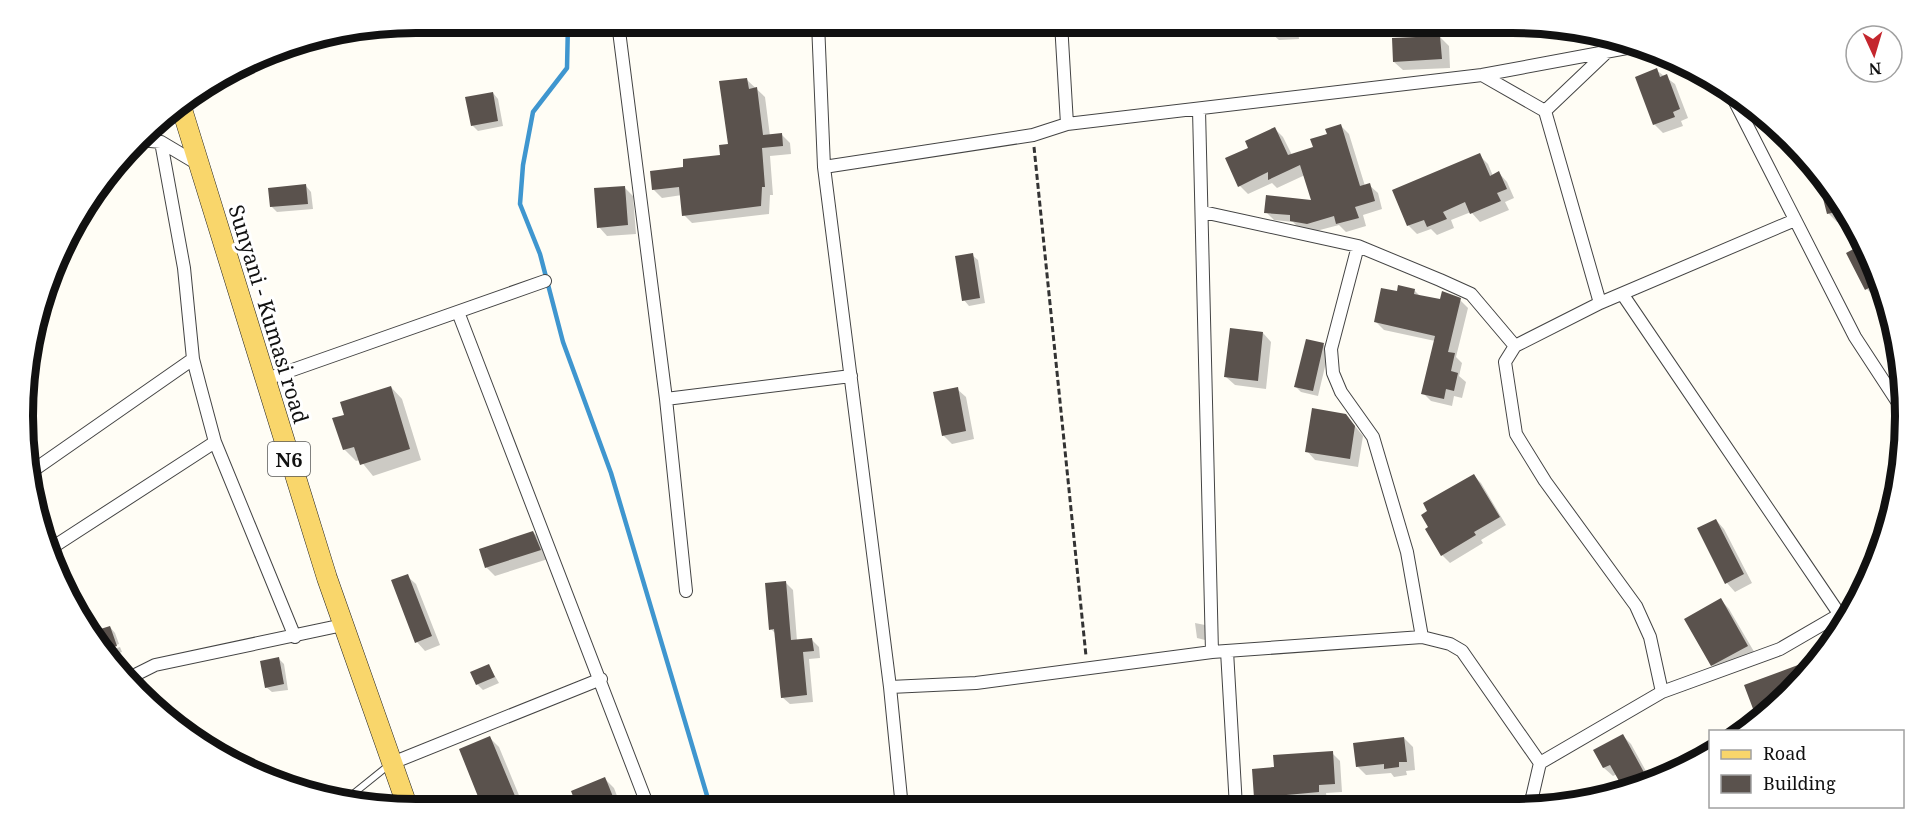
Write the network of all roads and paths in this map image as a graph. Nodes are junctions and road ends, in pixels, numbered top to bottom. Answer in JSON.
{"nodes":[{"id":1,"x":619,"y":33,"type":"edge"},
{"id":2,"x":818,"y":33,"type":"edge"},
{"id":3,"x":1062,"y":33,"type":"edge"},
{"id":4,"x":1622,"y":49,"type":"edge"},
{"id":5,"x":1608,"y":52,"type":"junction"},
{"id":6,"x":1482,"y":75,"type":"junction"},
{"id":7,"x":1738,"y":107,"type":"edge"},
{"id":8,"x":1199,"y":110,"type":"junction"},
{"id":9,"x":1545,"y":111,"type":"junction"},
{"id":10,"x":183,"y":112,"type":"edge"},
{"id":11,"x":1067,"y":124,"type":"junction"},
{"id":12,"x":1033,"y":135,"type":"junction"},
{"id":13,"x":149,"y":141,"type":"edge"},
{"id":14,"x":161,"y":142,"type":"junction"},
{"id":15,"x":198,"y":164,"type":"junction"},
{"id":16,"x":824,"y":167,"type":"junction"},
{"id":17,"x":1203,"y":212,"type":"junction"},
{"id":18,"x":1795,"y":220,"type":"junction"},
{"id":19,"x":1358,"y":246,"type":"junction"},
{"id":20,"x":545,"y":281,"type":"dead end"},
{"id":21,"x":1623,"y":294,"type":"junction"},
{"id":22,"x":1600,"y":303,"type":"junction"},
{"id":23,"x":458,"y":312,"type":"junction"},
{"id":24,"x":1515,"y":346,"type":"junction"},
{"id":25,"x":193,"y":359,"type":"junction"},
{"id":26,"x":850,"y":376,"type":"junction"},
{"id":27,"x":264,"y":380,"type":"junction"},
{"id":28,"x":1894,"y":397,"type":"edge"},
{"id":29,"x":666,"y":399,"type":"junction"},
{"id":30,"x":215,"y":441,"type":"junction"},
{"id":31,"x":36,"y":468,"type":"edge"},
{"id":32,"x":55,"y":545,"type":"edge"},
{"id":33,"x":686,"y":591,"type":"dead end"},
{"id":34,"x":1843,"y":610,"type":"edge"},
{"id":35,"x":1840,"y":615,"type":"edge"},
{"id":36,"x":343,"y":625,"type":"junction"},
{"id":37,"x":1422,"y":636,"type":"junction"},
{"id":38,"x":295,"y":637,"type":"junction"},
{"id":39,"x":1227,"y":651,"type":"junction"},
{"id":40,"x":1212,"y":652,"type":"junction"},
{"id":41,"x":1088,"y":670,"type":"junction"},
{"id":42,"x":136,"y":677,"type":"edge"},
{"id":43,"x":601,"y":679,"type":"junction"},
{"id":44,"x":890,"y":687,"type":"junction"},
{"id":45,"x":1662,"y":692,"type":"junction"},
{"id":46,"x":392,"y":763,"type":"junction"},
{"id":47,"x":1540,"y":763,"type":"junction"},
{"id":48,"x":353,"y":794,"type":"edge"},
{"id":49,"x":1532,"y":798,"type":"edge"},
{"id":50,"x":405,"y":799,"type":"edge"},
{"id":51,"x":645,"y":799,"type":"edge"},
{"id":52,"x":901,"y":799,"type":"edge"},
{"id":53,"x":1236,"y":799,"type":"edge"}],
"edges":[{"from":1,"to":29,"type":"street"},
{"from":2,"to":16,"type":"street"},
{"from":3,"to":11,"type":"street"},
{"from":4,"to":5,"type":"street"},
{"from":5,"to":6,"type":"street"},
{"from":5,"to":9,"type":"street"},
{"from":6,"to":8,"type":"street"},
{"from":6,"to":9,"type":"street"},
{"from":7,"to":18,"type":"street"},
{"from":8,"to":11,"type":"street"},
{"from":8,"to":17,"type":"street"},
{"from":9,"to":22,"type":"street"},
{"from":10,"to":15,"type":"main road","name":"Sunyani - Kumasi road","number":"N6"},
{"from":11,"to":12,"type":"street"},
{"from":12,"to":16,"type":"street"},
{"from":12,"to":41,"type":"path"},
{"from":13,"to":14,"type":"street"},
{"from":14,"to":15,"type":"street"},
{"from":14,"to":25,"type":"street"},
{"from":15,"to":27,"type":"main road","name":"Sunyani - Kumasi road","number":"N6"},
{"from":16,"to":26,"type":"street"},
{"from":17,"to":19,"type":"street"},
{"from":17,"to":40,"type":"street"},
{"from":18,"to":21,"type":"street"},
{"from":18,"to":28,"type":"street"},
{"from":19,"to":24,"type":"street"},
{"from":19,"to":37,"type":"street"},
{"from":20,"to":23,"type":"street"},
{"from":21,"to":22,"type":"street"},
{"from":21,"to":34,"type":"street"},
{"from":22,"to":24,"type":"street"},
{"from":23,"to":27,"type":"street"},
{"from":23,"to":43,"type":"street"},
{"from":24,"to":45,"type":"street"},
{"from":25,"to":30,"type":"street"},
{"from":25,"to":31,"type":"street"},
{"from":26,"to":29,"type":"street"},
{"from":26,"to":44,"type":"street"},
{"from":27,"to":36,"type":"main road","name":"Sunyani - Kumasi road","number":"N6"},
{"from":29,"to":33,"type":"street"},
{"from":30,"to":32,"type":"street"},
{"from":30,"to":38,"type":"street"},
{"from":35,"to":45,"type":"street"},
{"from":36,"to":38,"type":"street"},
{"from":36,"to":46,"type":"main road","name":"Sunyani - Kumasi road","number":"N6"},
{"from":37,"to":39,"type":"street"},
{"from":37,"to":47,"type":"street"},
{"from":38,"to":42,"type":"street"},
{"from":39,"to":40,"type":"street"},
{"from":39,"to":53,"type":"street"},
{"from":40,"to":41,"type":"street"},
{"from":41,"to":44,"type":"street"},
{"from":43,"to":46,"type":"street"},
{"from":43,"to":51,"type":"street"},
{"from":44,"to":52,"type":"street"},
{"from":45,"to":47,"type":"street"},
{"from":46,"to":48,"type":"lane"},
{"from":46,"to":50,"type":"main road","name":"Sunyani - Kumasi road","number":"N6"},
{"from":47,"to":49,"type":"street"}]}
